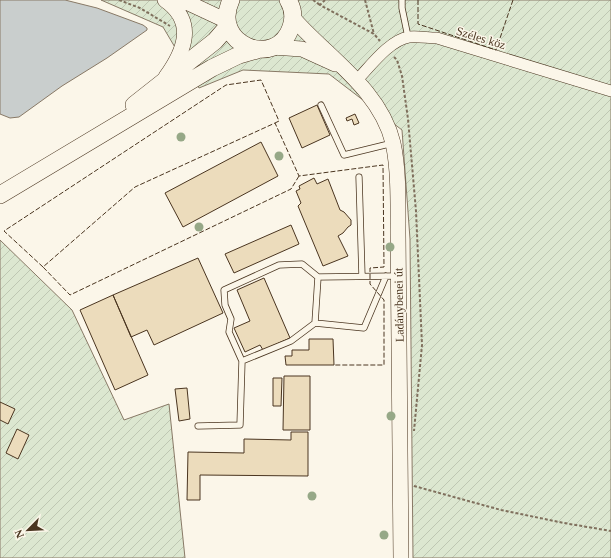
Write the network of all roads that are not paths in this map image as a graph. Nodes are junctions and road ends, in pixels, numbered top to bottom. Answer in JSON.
{"nodes":[{"id":1,"x":165,"y":0,"type":"edge"},
{"id":2,"x":182,"y":0,"type":"edge"},
{"id":3,"x":231,"y":0,"type":"edge"},
{"id":4,"x":402,"y":0,"type":"edge"},
{"id":5,"x":293,"y":7,"type":"edge"},
{"id":6,"x":228,"y":23,"type":"junction"},
{"id":7,"x":408,"y":37,"type":"junction"},
{"id":8,"x":265,"y":48,"type":"junction"},
{"id":9,"x":345,"y":68,"type":"junction"},
{"id":10,"x":356,"y":81,"type":"junction"},
{"id":11,"x":160,"y":86,"type":"junction"},
{"id":12,"x":611,"y":91,"type":"edge"},
{"id":13,"x":321,"y":105,"type":"dead end"},
{"id":14,"x":393,"y":143,"type":"junction"},
{"id":15,"x":56,"y":161,"type":"junction"},
{"id":16,"x":358,"y":177,"type":"dead end"},
{"id":17,"x":0,"y":195,"type":"edge"},
{"id":18,"x":362,"y":276,"type":"junction"},
{"id":19,"x":392,"y":276,"type":"junction"},
{"id":20,"x":318,"y":277,"type":"junction"},
{"id":21,"x":315,"y":323,"type":"junction"},
{"id":22,"x":242,"y":361,"type":"junction"},
{"id":23,"x":198,"y":426,"type":"dead end"},
{"id":24,"x":401,"y":558,"type":"edge"}],
"edges":[{"from":1,"to":11,"type":"main road"},
{"from":2,"to":6,"type":"main road"},
{"from":3,"to":6,"type":"main road"},
{"from":4,"to":7,"type":"lane"},
{"from":5,"to":8,"type":"main road"},
{"from":5,"to":9,"type":"main road","name":"Ladánybenei út"},
{"from":6,"to":8,"type":"main road"},
{"from":6,"to":11,"type":"main road"},
{"from":7,"to":10,"type":"street"},
{"from":7,"to":12,"type":"street","name":"Széles köz"},
{"from":8,"to":9,"type":"main road"},
{"from":8,"to":15,"type":"main road"},
{"from":9,"to":10,"type":"main road","name":"Ladánybenei út"},
{"from":10,"to":14,"type":"main road","name":"Ladánybenei út"},
{"from":11,"to":15,"type":"main road"},
{"from":13,"to":14,"type":"lane"},
{"from":14,"to":19,"type":"main road","name":"Ladánybenei út"},
{"from":15,"to":17,"type":"main road"},
{"from":16,"to":18,"type":"lane"},
{"from":18,"to":19,"type":"lane"},
{"from":18,"to":20,"type":"lane"},
{"from":19,"to":21,"type":"lane"},
{"from":19,"to":24,"type":"main road","name":"Ladánybenei út"},
{"from":20,"to":21,"type":"lane"},
{"from":20,"to":22,"type":"lane"},
{"from":21,"to":22,"type":"lane"},
{"from":22,"to":23,"type":"lane"}]}
